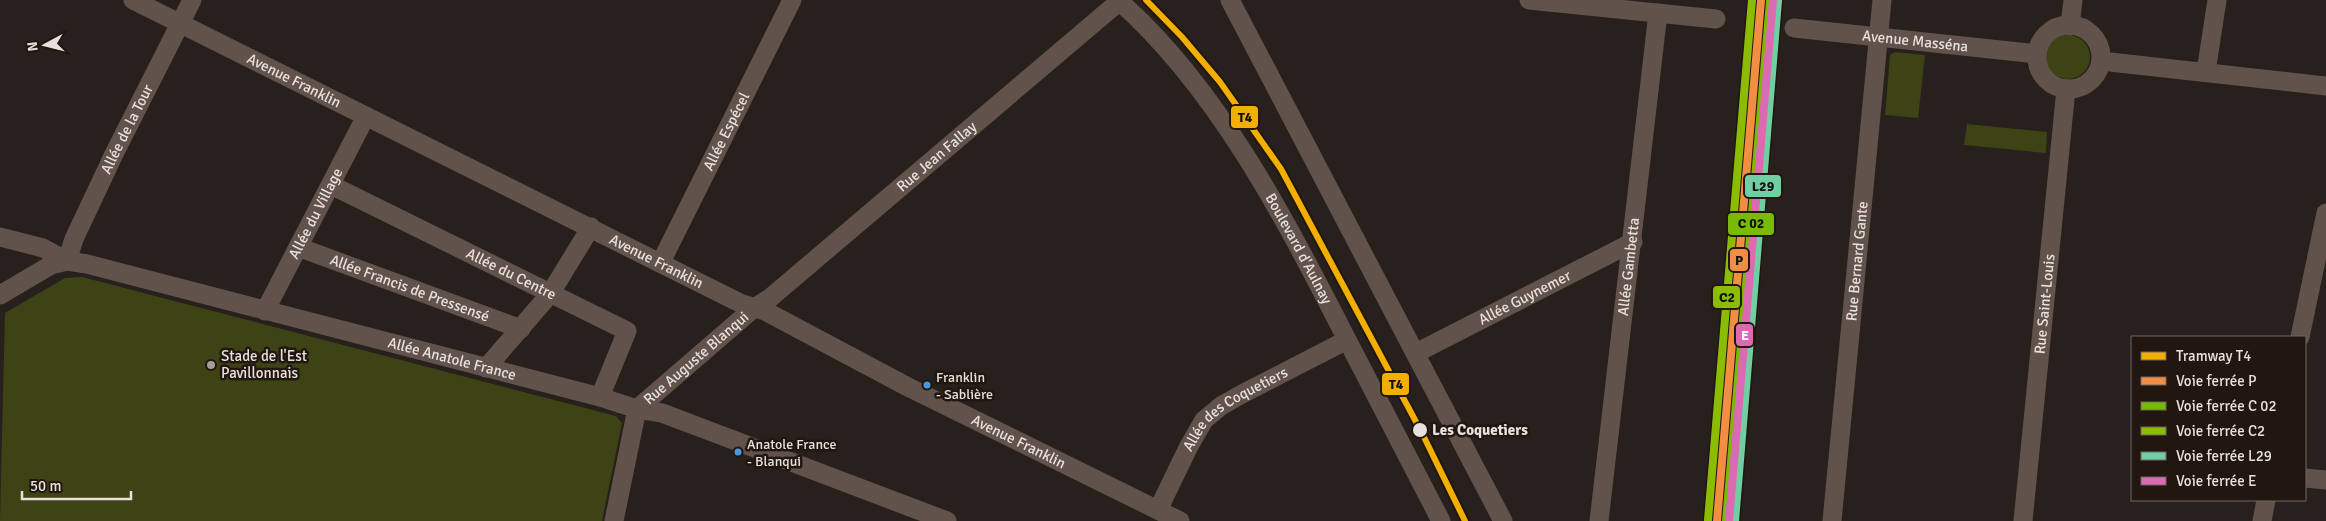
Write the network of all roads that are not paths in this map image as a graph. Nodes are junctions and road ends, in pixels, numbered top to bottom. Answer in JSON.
{"nodes":[{"id":1,"x":132,"y":0,"type":"edge"},
{"id":2,"x":192,"y":0,"type":"edge"},
{"id":3,"x":792,"y":0,"type":"edge"},
{"id":4,"x":1120,"y":0,"type":"edge"},
{"id":5,"x":1230,"y":0,"type":"edge"},
{"id":6,"x":1530,"y":0,"type":"edge"},
{"id":7,"x":1882,"y":0,"type":"edge"},
{"id":8,"x":2073,"y":0,"type":"edge"},
{"id":9,"x":2217,"y":0,"type":"edge"},
{"id":10,"x":1658,"y":13,"type":"junction"},
{"id":11,"x":1716,"y":19,"type":"dead end"},
{"id":12,"x":180,"y":24,"type":"junction"},
{"id":13,"x":2070,"y":26,"type":"junction"},
{"id":14,"x":1794,"y":28,"type":"dead end"},
{"id":15,"x":1878,"y":38,"type":"junction"},
{"id":16,"x":2038,"y":54,"type":"junction"},
{"id":17,"x":2101,"y":61,"type":"junction"},
{"id":18,"x":2206,"y":72,"type":"junction"},
{"id":19,"x":2326,"y":86,"type":"edge"},
{"id":20,"x":2066,"y":89,"type":"junction"},
{"id":21,"x":366,"y":116,"type":"junction"},
{"id":22,"x":331,"y":185,"type":"junction"},
{"id":23,"x":2326,"y":213,"type":"edge"},
{"id":24,"x":591,"y":227,"type":"junction"},
{"id":25,"x":0,"y":237,"type":"edge"},
{"id":26,"x":1633,"y":242,"type":"junction"},
{"id":27,"x":298,"y":247,"type":"junction"},
{"id":28,"x":67,"y":261,"type":"junction"},
{"id":29,"x":661,"y":262,"type":"junction"},
{"id":30,"x":2319,"y":283,"type":"edge"},
{"id":31,"x":550,"y":294,"type":"junction"},
{"id":32,"x":0,"y":295,"type":"edge"},
{"id":33,"x":754,"y":308,"type":"junction"},
{"id":34,"x":264,"y":311,"type":"junction"},
{"id":35,"x":521,"y":329,"type":"junction"},
{"id":36,"x":2300,"y":336,"type":"edge"},
{"id":37,"x":1347,"y":340,"type":"junction"},
{"id":38,"x":1416,"y":353,"type":"junction"},
{"id":39,"x":486,"y":368,"type":"junction"},
{"id":40,"x":600,"y":397,"type":"junction"},
{"id":41,"x":637,"y":409,"type":"junction"},
{"id":42,"x":2306,"y":478,"type":"edge"},
{"id":43,"x":2326,"y":480,"type":"edge"},
{"id":44,"x":2266,"y":501,"type":"edge"},
{"id":45,"x":1158,"y":510,"type":"junction"},
{"id":46,"x":614,"y":521,"type":"edge"},
{"id":47,"x":947,"y":521,"type":"edge"},
{"id":48,"x":1180,"y":521,"type":"edge"},
{"id":49,"x":1441,"y":521,"type":"edge"},
{"id":50,"x":1503,"y":521,"type":"edge"},
{"id":51,"x":1599,"y":521,"type":"edge"},
{"id":52,"x":1832,"y":521,"type":"edge"},
{"id":53,"x":2023,"y":521,"type":"edge"},
{"id":54,"x":2262,"y":521,"type":"edge"}],
"edges":[{"from":1,"to":12,"type":"street","name":"Avenue Franklin"},
{"from":2,"to":12,"type":"street","name":"Allée de la Tour"},
{"from":3,"to":29,"type":"street","name":"Allée Espécel"},
{"from":4,"to":33,"type":"street","name":"Rue Jean Fallay"},
{"from":4,"to":37,"type":"street","name":"Boulevard d'Aulnay"},
{"from":5,"to":38,"type":"street"},
{"from":6,"to":10,"type":"street"},
{"from":7,"to":15,"type":"street","name":"Rue Bernard Gante"},
{"from":8,"to":13,"type":"street"},
{"from":9,"to":18,"type":"street"},
{"from":10,"to":11,"type":"street"},
{"from":10,"to":26,"type":"street","name":"Allée Gambetta"},
{"from":12,"to":21,"type":"street","name":"Avenue Franklin"},
{"from":12,"to":28,"type":"street","name":"Allée de la Tour"},
{"from":13,"to":16,"type":"street"},
{"from":13,"to":17,"type":"street"},
{"from":14,"to":15,"type":"street","name":"Avenue Masséna"},
{"from":15,"to":16,"type":"street","name":"Avenue Masséna"},
{"from":15,"to":52,"type":"street","name":"Rue Bernard Gante"},
{"from":16,"to":20,"type":"street"},
{"from":17,"to":18,"type":"street"},
{"from":17,"to":20,"type":"street"},
{"from":18,"to":19,"type":"street"},
{"from":20,"to":53,"type":"street","name":"Rue Saint-Louis"},
{"from":21,"to":22,"type":"street","name":"Allée du Village"},
{"from":21,"to":24,"type":"street","name":"Avenue Franklin"},
{"from":22,"to":27,"type":"street","name":"Allée du Village"},
{"from":22,"to":31,"type":"street","name":"Allée du Centre"},
{"from":23,"to":30,"type":"street"},
{"from":24,"to":29,"type":"street","name":"Avenue Franklin"},
{"from":24,"to":31,"type":"street"},
{"from":25,"to":28,"type":"street"},
{"from":26,"to":38,"type":"street","name":"Allée Guynemer"},
{"from":26,"to":51,"type":"street","name":"Allée Gambetta"},
{"from":27,"to":34,"type":"street","name":"Allée du Village"},
{"from":27,"to":35,"type":"street","name":"Allée Francis de Pressensé"},
{"from":28,"to":32,"type":"street"},
{"from":28,"to":34,"type":"street","name":"Allée Anatole France"},
{"from":29,"to":33,"type":"street","name":"Avenue Franklin"},
{"from":30,"to":36,"type":"street"},
{"from":31,"to":35,"type":"street"},
{"from":31,"to":40,"type":"street","name":"Allée du Centre"},
{"from":33,"to":41,"type":"street","name":"Rue Auguste Blanqui"},
{"from":33,"to":45,"type":"street","name":"Avenue Franklin"},
{"from":34,"to":39,"type":"street","name":"Allée Anatole France"},
{"from":35,"to":39,"type":"street"},
{"from":37,"to":45,"type":"street","name":"Allée des Coquetiers"},
{"from":37,"to":49,"type":"street","name":"Boulevard d'Aulnay"},
{"from":38,"to":50,"type":"street"},
{"from":39,"to":40,"type":"street","name":"Allée Anatole France"},
{"from":40,"to":41,"type":"street","name":"Allée Anatole France"},
{"from":41,"to":46,"type":"street"},
{"from":41,"to":47,"type":"street","name":"Allée Anatole France"},
{"from":42,"to":43,"type":"street"},
{"from":44,"to":54,"type":"street"},
{"from":45,"to":48,"type":"street","name":"Avenue Franklin"}]}
